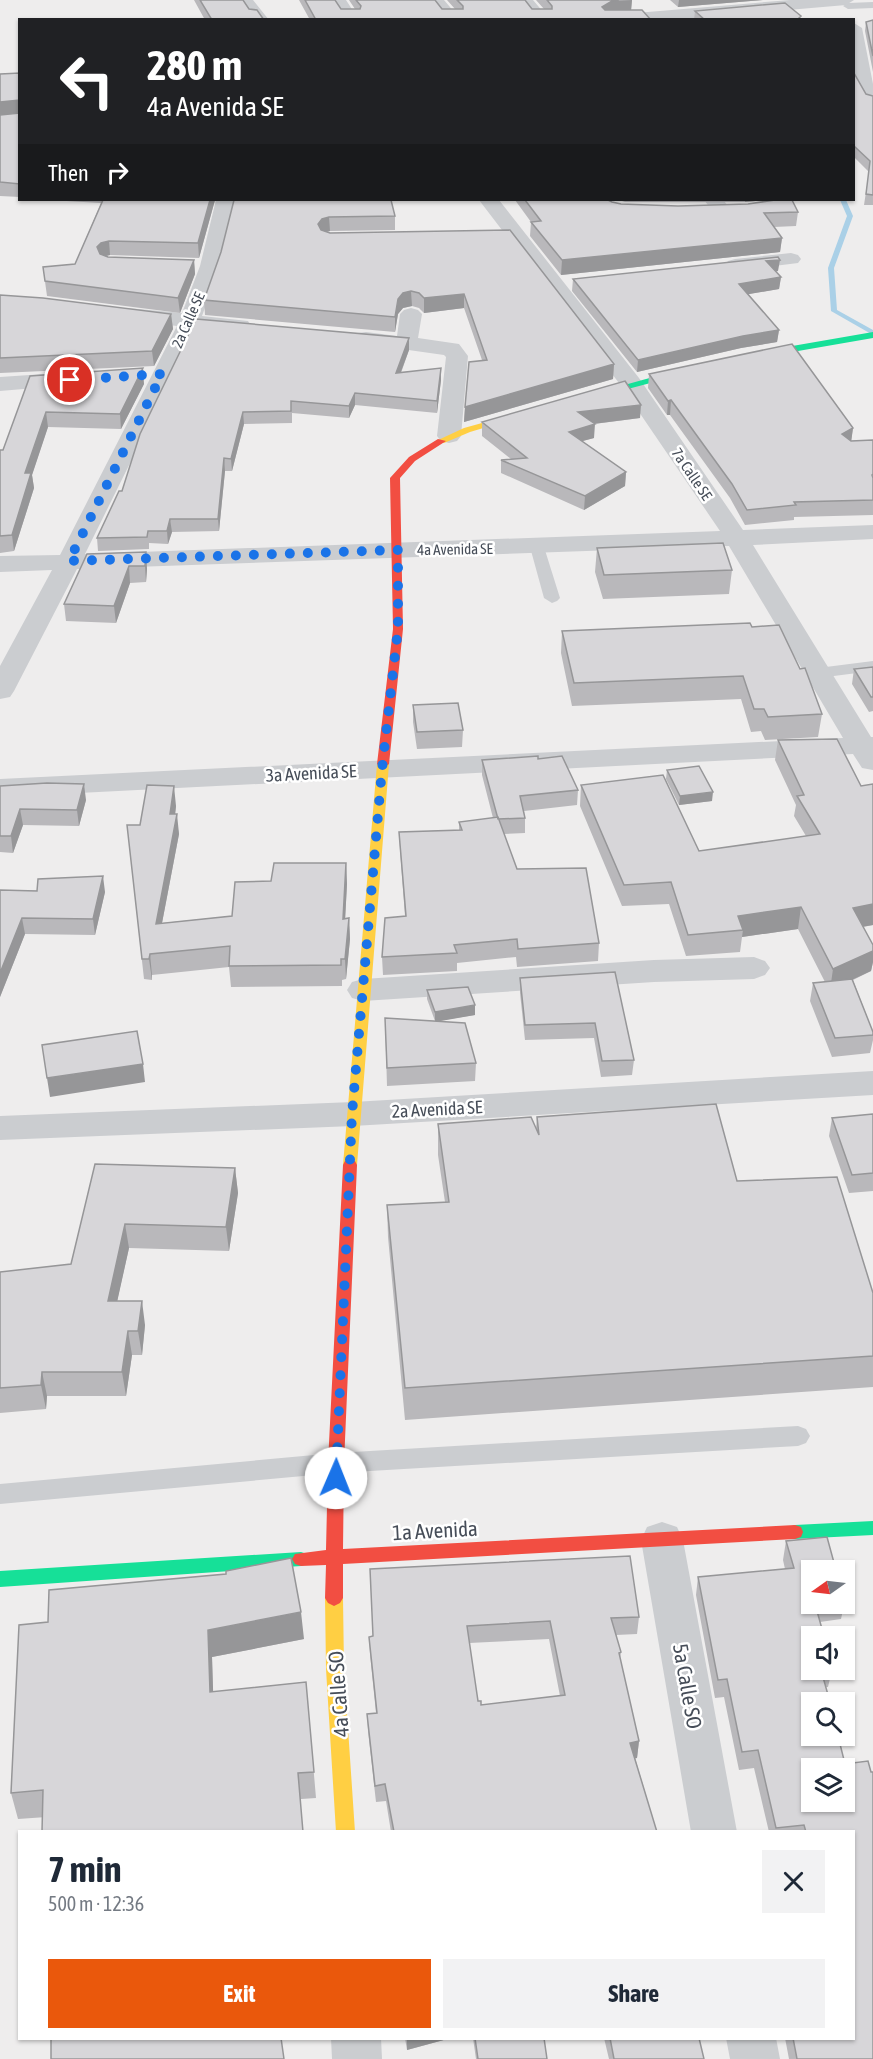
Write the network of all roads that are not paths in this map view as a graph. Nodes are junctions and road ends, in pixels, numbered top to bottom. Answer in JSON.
{"nodes":[{"id":1,"x":245,"y":0,"type":"edge"},
{"id":2,"x":338,"y":0,"type":"edge"},
{"id":3,"x":436,"y":0,"type":"edge"},
{"id":4,"x":525,"y":0,"type":"edge"},
{"id":5,"x":720,"y":5,"type":"edge"},
{"id":6,"x":873,"y":5,"type":"edge"},
{"id":7,"x":622,"y":6,"type":"dead end"},
{"id":8,"x":771,"y":10,"type":"edge"},
{"id":9,"x":852,"y":12,"type":"edge"},
{"id":10,"x":259,"y":18,"type":"edge"},
{"id":11,"x":350,"y":18,"type":"edge"},
{"id":12,"x":451,"y":18,"type":"edge"},
{"id":13,"x":540,"y":18,"type":"edge"},
{"id":14,"x":636,"y":18,"type":"edge"},
{"id":15,"x":855,"y":30,"type":"edge"},
{"id":16,"x":873,"y":99,"type":"edge"},
{"id":17,"x":226,"y":201,"type":"edge"},
{"id":18,"x":489,"y":201,"type":"edge"},
{"id":19,"x":712,"y":207,"type":"edge"},
{"id":20,"x":745,"y":210,"type":"edge"},
{"id":21,"x":791,"y":259,"type":"dead end"},
{"id":22,"x":188,"y":265,"type":"edge"},
{"id":23,"x":210,"y":266,"type":"junction"},
{"id":24,"x":720,"y":267,"type":"edge"},
{"id":25,"x":578,"y":281,"type":"edge"},
{"id":26,"x":554,"y":284,"type":"junction"},
{"id":27,"x":106,"y":311,"type":"edge"},
{"id":28,"x":411,"y":314,"type":"dead end"},
{"id":29,"x":189,"y":322,"type":"junction"},
{"id":30,"x":258,"y":328,"type":"edge"},
{"id":31,"x":873,"y":335,"type":"edge"},
{"id":32,"x":350,"y":336,"type":"edge"},
{"id":33,"x":407,"y":341,"type":"junction"},
{"id":34,"x":742,"y":357,"type":"edge"},
{"id":35,"x":709,"y":365,"type":"edge"},
{"id":36,"x":162,"y":374,"type":"junction"},
{"id":37,"x":139,"y":375,"type":"edge"},
{"id":38,"x":93,"y":378,"type":"edge"},
{"id":39,"x":631,"y":383,"type":"junction"},
{"id":40,"x":0,"y":384,"type":"edge"},
{"id":41,"x":574,"y":400,"type":"edge"},
{"id":42,"x":540,"y":410,"type":"edge"},
{"id":43,"x":443,"y":439,"type":"junction"},
{"id":44,"x":873,"y":531,"type":"edge"},
{"id":45,"x":735,"y":536,"type":"junction"},
{"id":46,"x":537,"y":547,"type":"junction"},
{"id":47,"x":398,"y":550,"type":"junction"},
{"id":48,"x":69,"y":561,"type":"junction"},
{"id":49,"x":0,"y":564,"type":"edge"},
{"id":50,"x":552,"y":598,"type":"dead end"},
{"id":51,"x":873,"y":666,"type":"edge"},
{"id":52,"x":818,"y":673,"type":"junction"},
{"id":53,"x":0,"y":691,"type":"edge"},
{"id":54,"x":869,"y":751,"type":"edge"},
{"id":55,"x":382,"y":769,"type":"junction"},
{"id":56,"x":0,"y":788,"type":"edge"},
{"id":57,"x":754,"y":968,"type":"dead end"},
{"id":58,"x":363,"y":990,"type":"junction"},
{"id":59,"x":873,"y":1083,"type":"edge"},
{"id":60,"x":352,"y":1114,"type":"junction"},
{"id":61,"x":0,"y":1128,"type":"edge"},
{"id":62,"x":798,"y":1436,"type":"dead end"},
{"id":63,"x":336,"y":1462,"type":"junction"},
{"id":64,"x":0,"y":1494,"type":"edge"},
{"id":65,"x":873,"y":1528,"type":"edge"},
{"id":66,"x":662,"y":1540,"type":"junction"},
{"id":67,"x":333,"y":1557,"type":"junction"},
{"id":68,"x":0,"y":1579,"type":"edge"},
{"id":69,"x":346,"y":1830,"type":"edge"},
{"id":70,"x":714,"y":1830,"type":"edge"},
{"id":71,"x":356,"y":2040,"type":"edge"},
{"id":72,"x":751,"y":2040,"type":"edge"},
{"id":73,"x":357,"y":2059,"type":"edge"},
{"id":74,"x":755,"y":2059,"type":"edge"}],
"edges":[{"from":1,"to":10,"type":"street"},
{"from":2,"to":11,"type":"street"},
{"from":3,"to":12,"type":"street"},
{"from":4,"to":13,"type":"street"},
{"from":5,"to":8,"type":"street"},
{"from":5,"to":14,"type":"street"},
{"from":6,"to":9,"type":"lane"},
{"from":7,"to":14,"type":"street"},
{"from":8,"to":9,"type":"street"},
{"from":15,"to":16,"type":"street"},
{"from":17,"to":23,"type":"street","name":"2a Calle SE"},
{"from":18,"to":26,"type":"street","name":"7a Calle SE"},
{"from":19,"to":20,"type":"street"},
{"from":21,"to":24,"type":"street"},
{"from":22,"to":23,"type":"street"},
{"from":23,"to":29,"type":"street","name":"2a Calle SE"},
{"from":25,"to":26,"type":"street"},
{"from":26,"to":39,"type":"street","name":"7a Calle SE"},
{"from":27,"to":29,"type":"street"},
{"from":28,"to":33,"type":"street"},
{"from":29,"to":30,"type":"street"},
{"from":29,"to":36,"type":"street","name":"2a Calle SE"},
{"from":31,"to":34,"type":"street"},
{"from":32,"to":33,"type":"street"},
{"from":33,"to":43,"type":"street"},
{"from":35,"to":39,"type":"street"},
{"from":36,"to":37,"type":"street"},
{"from":36,"to":48,"type":"street","name":"2a Calle SE"},
{"from":38,"to":40,"type":"street"},
{"from":39,"to":41,"type":"street"},
{"from":39,"to":45,"type":"street","name":"7a Calle SE"},
{"from":42,"to":43,"type":"street"},
{"from":43,"to":47,"type":"street","name":"4a Calle SO"},
{"from":44,"to":45,"type":"street","name":"4a Avenida SE"},
{"from":45,"to":46,"type":"street","name":"4a Avenida SE"},
{"from":45,"to":52,"type":"street","name":"7a Calle SE"},
{"from":46,"to":47,"type":"street","name":"4a Avenida SE"},
{"from":46,"to":50,"type":"lane"},
{"from":47,"to":48,"type":"street","name":"4a Avenida SE"},
{"from":47,"to":55,"type":"street","name":"4a Calle SO"},
{"from":48,"to":49,"type":"street","name":"4a Avenida SE"},
{"from":48,"to":53,"type":"street","name":"2a Calle SE"},
{"from":51,"to":52,"type":"lane"},
{"from":52,"to":54,"type":"street","name":"7a Calle SE"},
{"from":54,"to":55,"type":"street","name":"3a Avenida SE"},
{"from":55,"to":56,"type":"street","name":"3a Avenida SE"},
{"from":55,"to":58,"type":"street","name":"4a Calle SO"},
{"from":57,"to":58,"type":"street"},
{"from":58,"to":60,"type":"street","name":"4a Calle SO"},
{"from":59,"to":60,"type":"street","name":"2a Avenida SE"},
{"from":60,"to":61,"type":"street","name":"2a Avenida SE"},
{"from":60,"to":63,"type":"street","name":"4a Calle SO"},
{"from":62,"to":63,"type":"lane"},
{"from":63,"to":64,"type":"lane"},
{"from":63,"to":67,"type":"street","name":"4a Calle SO"},
{"from":65,"to":66,"type":"street","name":"1a Avenida"},
{"from":66,"to":67,"type":"street","name":"1a Avenida"},
{"from":66,"to":70,"type":"street","name":"5a Calle SO"},
{"from":67,"to":68,"type":"street","name":"1a Avenida"},
{"from":67,"to":69,"type":"street","name":"4a Calle SO"},
{"from":71,"to":73,"type":"street"},
{"from":72,"to":74,"type":"street"}]}
